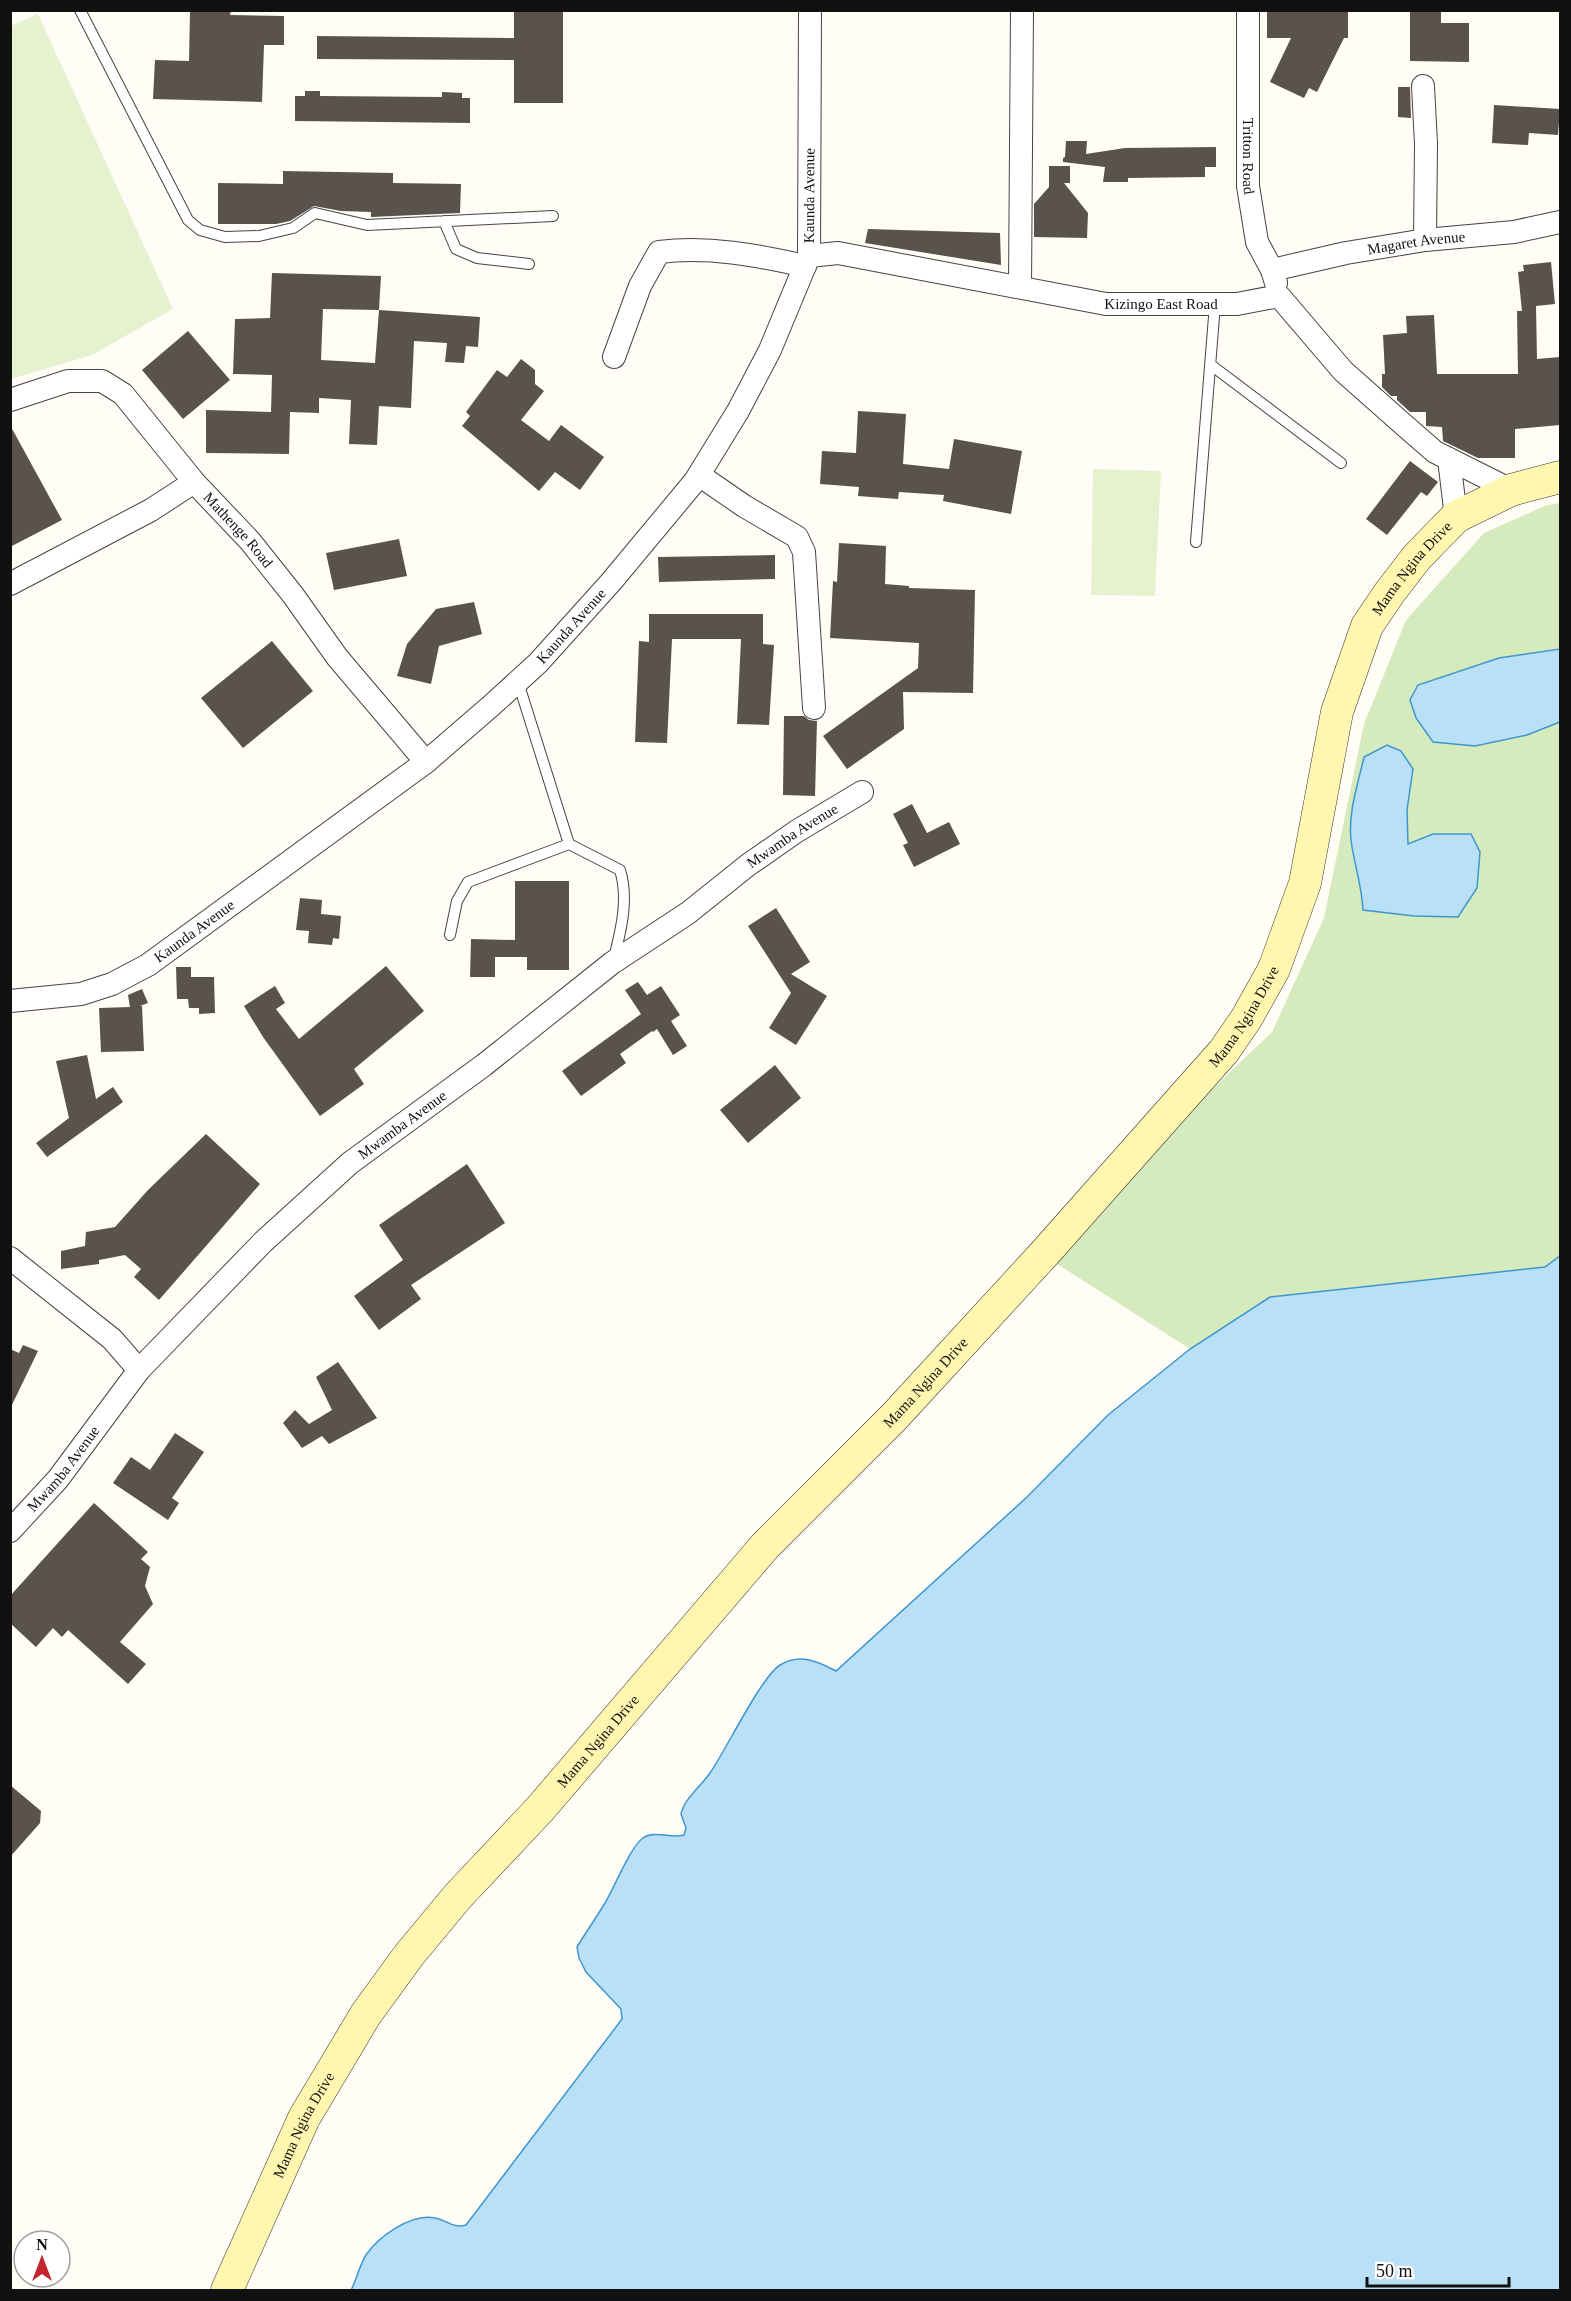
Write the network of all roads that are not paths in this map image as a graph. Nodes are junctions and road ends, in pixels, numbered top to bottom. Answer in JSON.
{"nodes":[{"id":1,"x":80,"y":10,"type":"edge"},
{"id":2,"x":810,"y":10,"type":"edge"},
{"id":3,"x":1023,"y":10,"type":"edge"},
{"id":4,"x":1248,"y":10,"type":"edge"},
{"id":5,"x":1423,"y":86,"type":"dead end"},
{"id":6,"x":553,"y":216,"type":"dead end"},
{"id":7,"x":444,"y":221,"type":"junction"},
{"id":8,"x":1560,"y":222,"type":"edge"},
{"id":9,"x":1425,"y":240,"type":"junction"},
{"id":10,"x":807,"y":261,"type":"junction"},
{"id":11,"x":529,"y":264,"type":"dead end"},
{"id":12,"x":1272,"y":270,"type":"junction"},
{"id":13,"x":1020,"y":286,"type":"junction"},
{"id":14,"x":1280,"y":296,"type":"junction"},
{"id":15,"x":1215,"y":304,"type":"junction"},
{"id":16,"x":614,"y":357,"type":"dead end"},
{"id":17,"x":1211,"y":365,"type":"junction"},
{"id":18,"x":10,"y":400,"type":"edge"},
{"id":19,"x":1449,"y":459,"type":"junction"},
{"id":20,"x":1341,"y":463,"type":"dead end"},
{"id":21,"x":699,"y":476,"type":"junction"},
{"id":22,"x":1560,"y":477,"type":"edge"},
{"id":23,"x":194,"y":482,"type":"junction"},
{"id":24,"x":1510,"y":490,"type":"junction"},
{"id":25,"x":1456,"y":517,"type":"junction"},
{"id":26,"x":1196,"y":542,"type":"dead end"},
{"id":27,"x":10,"y":584,"type":"edge"},
{"id":28,"x":518,"y":682,"type":"junction"},
{"id":29,"x":814,"y":708,"type":"dead end"},
{"id":30,"x":426,"y":762,"type":"junction"},
{"id":31,"x":862,"y":792,"type":"dead end"},
{"id":32,"x":569,"y":844,"type":"junction"},
{"id":33,"x":450,"y":935,"type":"dead end"},
{"id":34,"x":612,"y":963,"type":"junction"},
{"id":35,"x":10,"y":1001,"type":"edge"},
{"id":36,"x":10,"y":1258,"type":"edge"},
{"id":37,"x":139,"y":1370,"type":"junction"},
{"id":38,"x":10,"y":1531,"type":"edge"},
{"id":39,"x":227,"y":2290,"type":"edge"}],
"edges":[{"from":1,"to":7,"type":"lane"},
{"from":2,"to":10,"type":"street","name":"Kaunda Avenue"},
{"from":3,"to":13,"type":"street"},
{"from":4,"to":12,"type":"street","name":"Tritton Road"},
{"from":5,"to":9,"type":"street"},
{"from":6,"to":7,"type":"lane"},
{"from":7,"to":11,"type":"lane"},
{"from":8,"to":9,"type":"street","name":"Magaret Avenue"},
{"from":9,"to":12,"type":"street","name":"Magaret Avenue"},
{"from":10,"to":13,"type":"street","name":"Kizingo East Road"},
{"from":10,"to":16,"type":"street","name":"Kizingo East Road"},
{"from":10,"to":21,"type":"street","name":"Kaunda Avenue"},
{"from":12,"to":14,"type":"street","name":"Tritton Road"},
{"from":13,"to":15,"type":"street","name":"Kizingo East Road"},
{"from":14,"to":15,"type":"street","name":"Kizingo East Road"},
{"from":14,"to":19,"type":"street"},
{"from":15,"to":17,"type":"lane"},
{"from":17,"to":20,"type":"lane"},
{"from":17,"to":26,"type":"lane"},
{"from":18,"to":23,"type":"street","name":"Mathenge Road"},
{"from":19,"to":24,"type":"street"},
{"from":19,"to":25,"type":"street"},
{"from":21,"to":28,"type":"street","name":"Kaunda Avenue"},
{"from":21,"to":29,"type":"street"},
{"from":22,"to":24,"type":"street","name":"Mama Ngina Drive"},
{"from":23,"to":27,"type":"street"},
{"from":23,"to":30,"type":"street","name":"Mathenge Road"},
{"from":24,"to":25,"type":"street","name":"Mama Ngina Drive"},
{"from":25,"to":39,"type":"street","name":"Mama Ngina Drive"},
{"from":28,"to":30,"type":"street","name":"Kaunda Avenue"},
{"from":28,"to":32,"type":"lane"},
{"from":30,"to":35,"type":"street","name":"Kaunda Avenue"},
{"from":31,"to":34,"type":"street","name":"Mwamba Avenue"},
{"from":32,"to":33,"type":"lane"},
{"from":32,"to":34,"type":"lane"},
{"from":34,"to":37,"type":"street","name":"Mwamba Avenue"},
{"from":36,"to":37,"type":"street"},
{"from":37,"to":38,"type":"street","name":"Mwamba Avenue"}]}
